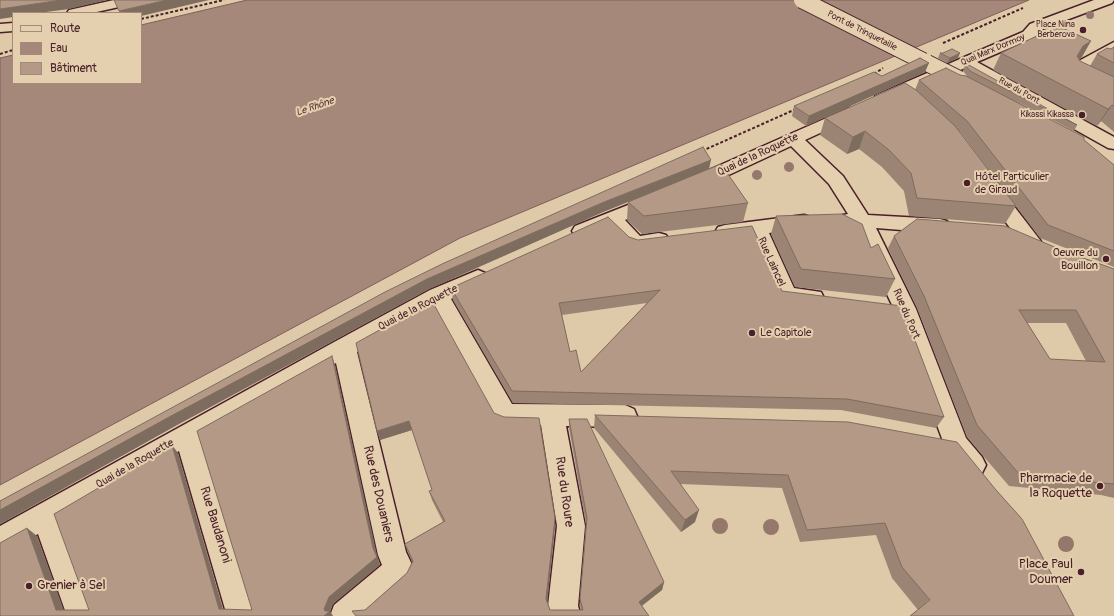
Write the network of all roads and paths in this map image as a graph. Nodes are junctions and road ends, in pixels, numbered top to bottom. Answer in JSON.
{"nodes":[{"id":1,"x":132,"y":0,"type":"edge"},
{"id":2,"x":224,"y":0,"type":"edge"},
{"id":3,"x":802,"y":0,"type":"edge"},
{"id":4,"x":1107,"y":0,"type":"edge"},
{"id":5,"x":1028,"y":6,"type":"dead end"},
{"id":6,"x":78,"y":12,"type":"edge"},
{"id":7,"x":142,"y":19,"type":"edge"},
{"id":8,"x":1035,"y":27,"type":"junction"},
{"id":9,"x":1054,"y":36,"type":"edge"},
{"id":10,"x":959,"y":37,"type":"junction"},
{"id":11,"x":963,"y":39,"type":"dead end"},
{"id":12,"x":946,"y":42,"type":"dead end"},
{"id":13,"x":1114,"y":46,"type":"edge"},
{"id":14,"x":1079,"y":47,"type":"edge"},
{"id":15,"x":12,"y":50,"type":"edge"},
{"id":16,"x":0,"y":54,"type":"edge"},
{"id":17,"x":1098,"y":56,"type":"junction"},
{"id":18,"x":966,"y":62,"type":"junction"},
{"id":19,"x":884,"y":68,"type":"dead end"},
{"id":20,"x":875,"y":77,"type":"edge"},
{"id":21,"x":959,"y":79,"type":"edge"},
{"id":22,"x":899,"y":90,"type":"junction"},
{"id":23,"x":1114,"y":93,"type":"edge"},
{"id":24,"x":916,"y":103,"type":"edge"},
{"id":25,"x":799,"y":108,"type":"edge"},
{"id":26,"x":794,"y":139,"type":"junction"},
{"id":27,"x":1114,"y":144,"type":"edge"},
{"id":28,"x":698,"y":152,"type":"edge"},
{"id":29,"x":985,"y":181,"type":"edge"},
{"id":30,"x":610,"y":218,"type":"junction"},
{"id":31,"x":862,"y":220,"type":"junction"},
{"id":32,"x":959,"y":228,"type":"edge"},
{"id":33,"x":757,"y":229,"type":"junction"},
{"id":34,"x":1001,"y":231,"type":"edge"},
{"id":35,"x":704,"y":235,"type":"edge"},
{"id":36,"x":674,"y":238,"type":"edge"},
{"id":37,"x":565,"y":239,"type":"edge"},
{"id":38,"x":493,"y":271,"type":"edge"},
{"id":39,"x":438,"y":296,"type":"junction"},
{"id":40,"x":834,"y":300,"type":"edge"},
{"id":41,"x":881,"y":306,"type":"edge"},
{"id":42,"x":905,"y":309,"type":"junction"},
{"id":43,"x":344,"y":347,"type":"junction"},
{"id":44,"x":552,"y":415,"type":"junction"},
{"id":45,"x":649,"y":417,"type":"edge"},
{"id":46,"x":187,"y":434,"type":"junction"},
{"id":47,"x":930,"y":438,"type":"edge"},
{"id":48,"x":956,"y":444,"type":"junction"},
{"id":49,"x":990,"y":487,"type":"edge"},
{"id":50,"x":45,"y":515,"type":"junction"},
{"id":51,"x":0,"y":541,"type":"edge"},
{"id":52,"x":82,"y":616,"type":"edge"},
{"id":53,"x":242,"y":616,"type":"edge"},
{"id":54,"x":345,"y":616,"type":"edge"},
{"id":55,"x":566,"y":616,"type":"edge"}],
"edges":[{"from":1,"to":6,"type":"street"},
{"from":2,"to":7,"type":"path"},
{"from":3,"to":21,"type":"street","name":"Pont de Trinquetaille","bridge":true},
{"from":4,"to":8,"type":"street","name":"Quai Marx Dormoy"},
{"from":5,"to":10,"type":"path"},
{"from":8,"to":9,"type":"street"},
{"from":8,"to":18,"type":"street","name":"Quai Marx Dormoy"},
{"from":10,"to":11,"type":"path"},
{"from":10,"to":12,"type":"path"},
{"from":13,"to":17,"type":"street"},
{"from":14,"to":17,"type":"street"},
{"from":15,"to":16,"type":"path"},
{"from":17,"to":23,"type":"street"},
{"from":18,"to":22,"type":"street","name":"Quai Marx Dormoy"},
{"from":18,"to":27,"type":"street","name":"Rue du Pont"},
{"from":19,"to":20,"type":"path"},
{"from":22,"to":24,"type":"street"},
{"from":22,"to":26,"type":"street","name":"Quai de la Roquette"},
{"from":25,"to":28,"type":"path"},
{"from":26,"to":30,"type":"street","name":"Quai de la Roquette"},
{"from":26,"to":31,"type":"street","name":"Rue du Port"},
{"from":29,"to":34,"type":"street"},
{"from":30,"to":36,"type":"street"},
{"from":30,"to":37,"type":"street","name":"Quai de la Roquette"},
{"from":31,"to":32,"type":"street"},
{"from":31,"to":33,"type":"street"},
{"from":31,"to":42,"type":"street","name":"Rue du Port"},
{"from":33,"to":35,"type":"street"},
{"from":33,"to":40,"type":"street","name":"Rue Laincel"},
{"from":38,"to":39,"type":"street","name":"Quai de la Roquette"},
{"from":39,"to":43,"type":"street","name":"Quai de la Roquette"},
{"from":39,"to":44,"type":"street"},
{"from":41,"to":42,"type":"street"},
{"from":42,"to":48,"type":"street","name":"Rue du Port"},
{"from":43,"to":46,"type":"street","name":"Quai de la Roquette"},
{"from":43,"to":54,"type":"street","name":"Rue des Douaniers"},
{"from":44,"to":45,"type":"street"},
{"from":44,"to":55,"type":"street","name":"Rue du Roure"},
{"from":46,"to":50,"type":"street","name":"Quai de la Roquette"},
{"from":46,"to":53,"type":"street","name":"Rue Baudanoni"},
{"from":47,"to":48,"type":"street"},
{"from":48,"to":49,"type":"street"},
{"from":50,"to":51,"type":"street","name":"Quai de la Roquette"},
{"from":50,"to":52,"type":"street"}]}
